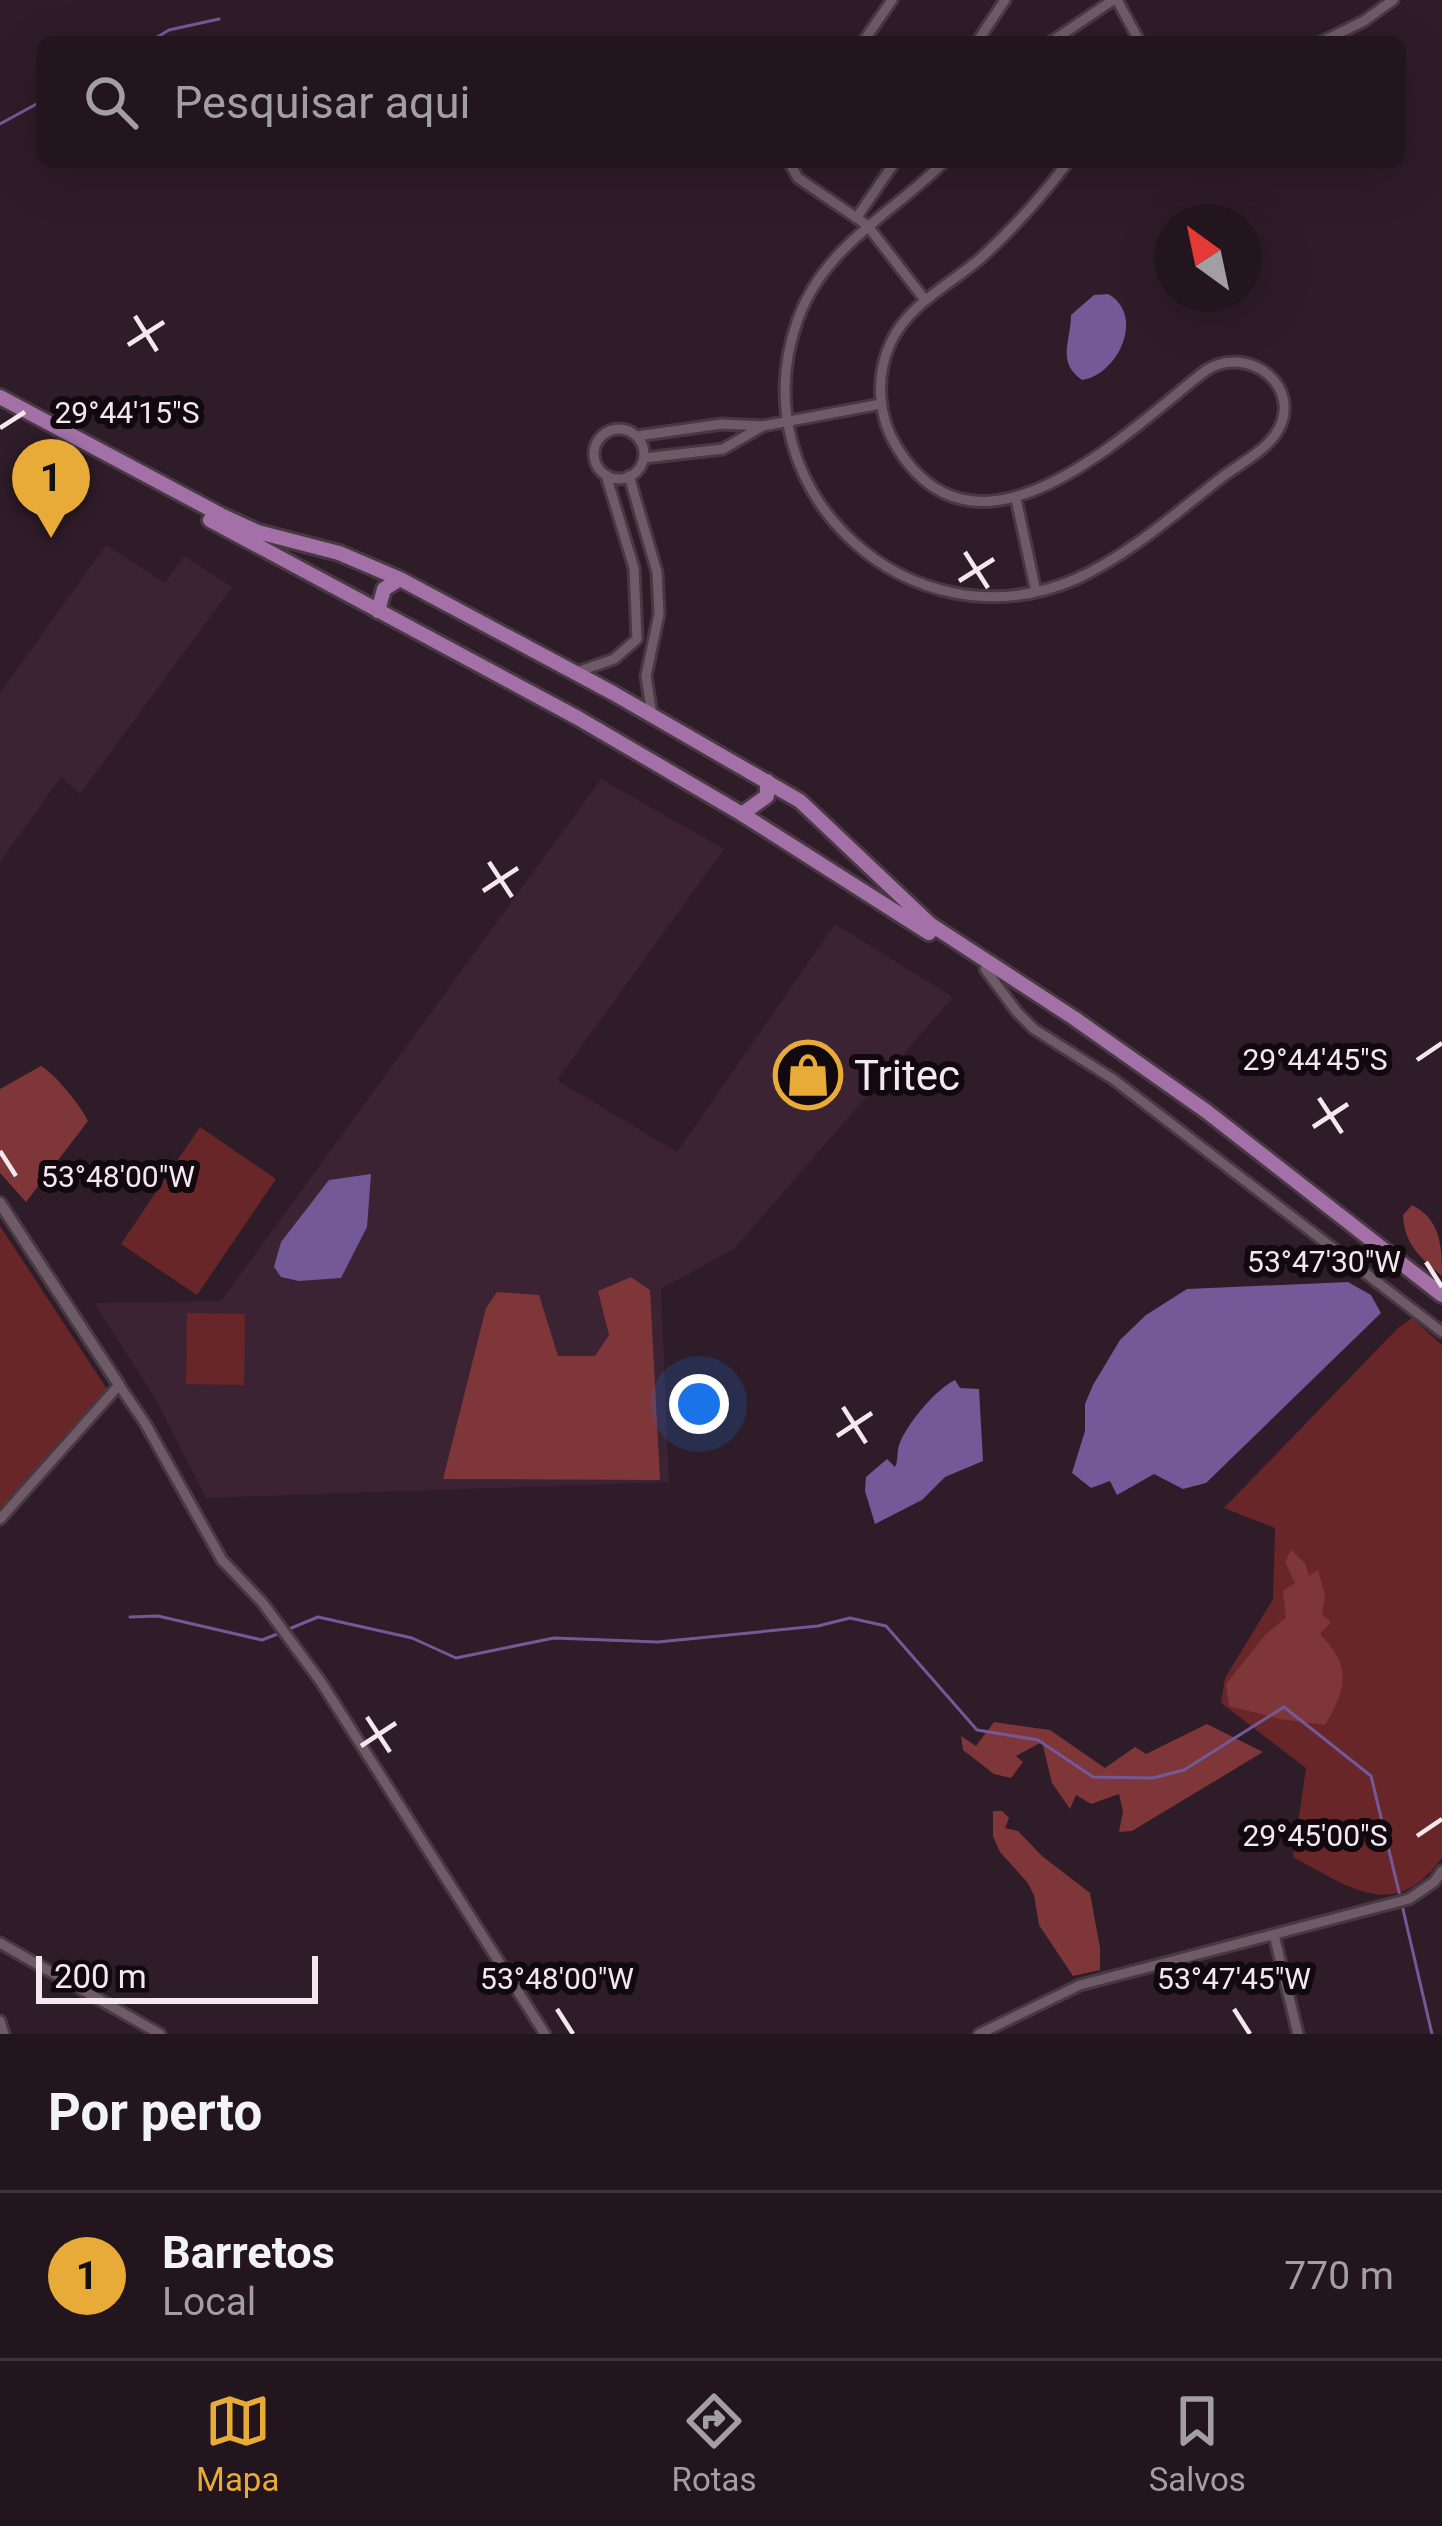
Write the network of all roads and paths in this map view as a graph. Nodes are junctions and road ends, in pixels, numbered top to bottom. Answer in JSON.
{"nodes":[{"id":1,"x":892,"y":0,"type":"edge"},
{"id":2,"x":1005,"y":0,"type":"edge"},
{"id":3,"x":1115,"y":0,"type":"edge"},
{"id":4,"x":1393,"y":0,"type":"edge"},
{"id":5,"x":867,"y":36,"type":"edge"},
{"id":6,"x":981,"y":36,"type":"edge"},
{"id":7,"x":1060,"y":36,"type":"edge"},
{"id":8,"x":1136,"y":36,"type":"edge"},
{"id":9,"x":1333,"y":36,"type":"edge"},
{"id":10,"x":792,"y":168,"type":"edge"},
{"id":11,"x":891,"y":168,"type":"edge"},
{"id":12,"x":937,"y":168,"type":"edge"},
{"id":13,"x":1063,"y":168,"type":"edge"},
{"id":14,"x":857,"y":217,"type":"junction"},
{"id":15,"x":867,"y":225,"type":"junction"},
{"id":16,"x":925,"y":300,"type":"junction"},
{"id":17,"x":0,"y":401,"type":"edge"},
{"id":18,"x":880,"y":404,"type":"junction"},
{"id":19,"x":788,"y":421,"type":"junction"},
{"id":20,"x":763,"y":426,"type":"junction"},
{"id":21,"x":637,"y":436,"type":"junction"},
{"id":22,"x":644,"y":458,"type":"junction"},
{"id":23,"x":606,"y":475,"type":"junction"},
{"id":24,"x":629,"y":476,"type":"junction"},
{"id":25,"x":1016,"y":499,"type":"junction"},
{"id":26,"x":400,"y":579,"type":"junction"},
{"id":27,"x":1036,"y":592,"type":"junction"},
{"id":28,"x":378,"y":611,"type":"junction"},
{"id":29,"x":572,"y":674,"type":"junction"},
{"id":30,"x":652,"y":715,"type":"junction"},
{"id":31,"x":767,"y":782,"type":"junction"},
{"id":32,"x":742,"y":814,"type":"junction"},
{"id":33,"x":986,"y":969,"type":"junction"},
{"id":34,"x":0,"y":1203,"type":"edge"},
{"id":35,"x":1442,"y":1299,"type":"edge"},
{"id":36,"x":1442,"y":1332,"type":"edge"},
{"id":37,"x":119,"y":1385,"type":"junction"},
{"id":38,"x":0,"y":1520,"type":"edge"},
{"id":39,"x":1442,"y":1871,"type":"edge"},
{"id":40,"x":1274,"y":1935,"type":"junction"},
{"id":41,"x":0,"y":1943,"type":"edge"},
{"id":42,"x":0,"y":2021,"type":"edge"},
{"id":43,"x":4,"y":2034,"type":"edge"},
{"id":44,"x":160,"y":2034,"type":"edge"},
{"id":45,"x":545,"y":2034,"type":"edge"},
{"id":46,"x":979,"y":2034,"type":"edge"},
{"id":47,"x":1298,"y":2034,"type":"edge"}],
"edges":[{"from":1,"to":5,"type":"street"},
{"from":2,"to":6,"type":"street"},
{"from":3,"to":7,"type":"street"},
{"from":3,"to":8,"type":"street"},
{"from":4,"to":9,"type":"street"},
{"from":10,"to":14,"type":"street"},
{"from":11,"to":14,"type":"street"},
{"from":12,"to":15,"type":"street"},
{"from":13,"to":16,"type":"street"},
{"from":14,"to":15,"type":"street"},
{"from":15,"to":16,"type":"street"},
{"from":15,"to":19,"type":"street"},
{"from":16,"to":18,"type":"street"},
{"from":17,"to":26,"type":"highway"},
{"from":17,"to":28,"type":"highway"},
{"from":18,"to":19,"type":"street"},
{"from":18,"to":25,"type":"street"},
{"from":19,"to":20,"type":"street"},
{"from":19,"to":27,"type":"street"},
{"from":20,"to":21,"type":"street"},
{"from":20,"to":22,"type":"street"},
{"from":21,"to":22,"type":"street"},
{"from":21,"to":23,"type":"street"},
{"from":22,"to":24,"type":"street"},
{"from":23,"to":24,"type":"street"},
{"from":23,"to":29,"type":"street"},
{"from":24,"to":30,"type":"street"},
{"from":25,"to":27,"type":"street"},
{"from":25,"to":27,"type":"street"},
{"from":26,"to":28,"type":"highway"},
{"from":26,"to":29,"type":"highway"},
{"from":28,"to":32,"type":"highway"},
{"from":29,"to":30,"type":"highway"},
{"from":30,"to":31,"type":"highway"},
{"from":31,"to":32,"type":"highway"},
{"from":31,"to":35,"type":"highway"},
{"from":32,"to":33,"type":"highway"},
{"from":33,"to":35,"type":"highway"},
{"from":33,"to":36,"type":"street"},
{"from":34,"to":37,"type":"street"},
{"from":37,"to":38,"type":"street"},
{"from":37,"to":45,"type":"street"},
{"from":39,"to":40,"type":"street"},
{"from":40,"to":46,"type":"street"},
{"from":40,"to":47,"type":"street"},
{"from":41,"to":44,"type":"street"},
{"from":42,"to":43,"type":"street"}]}
